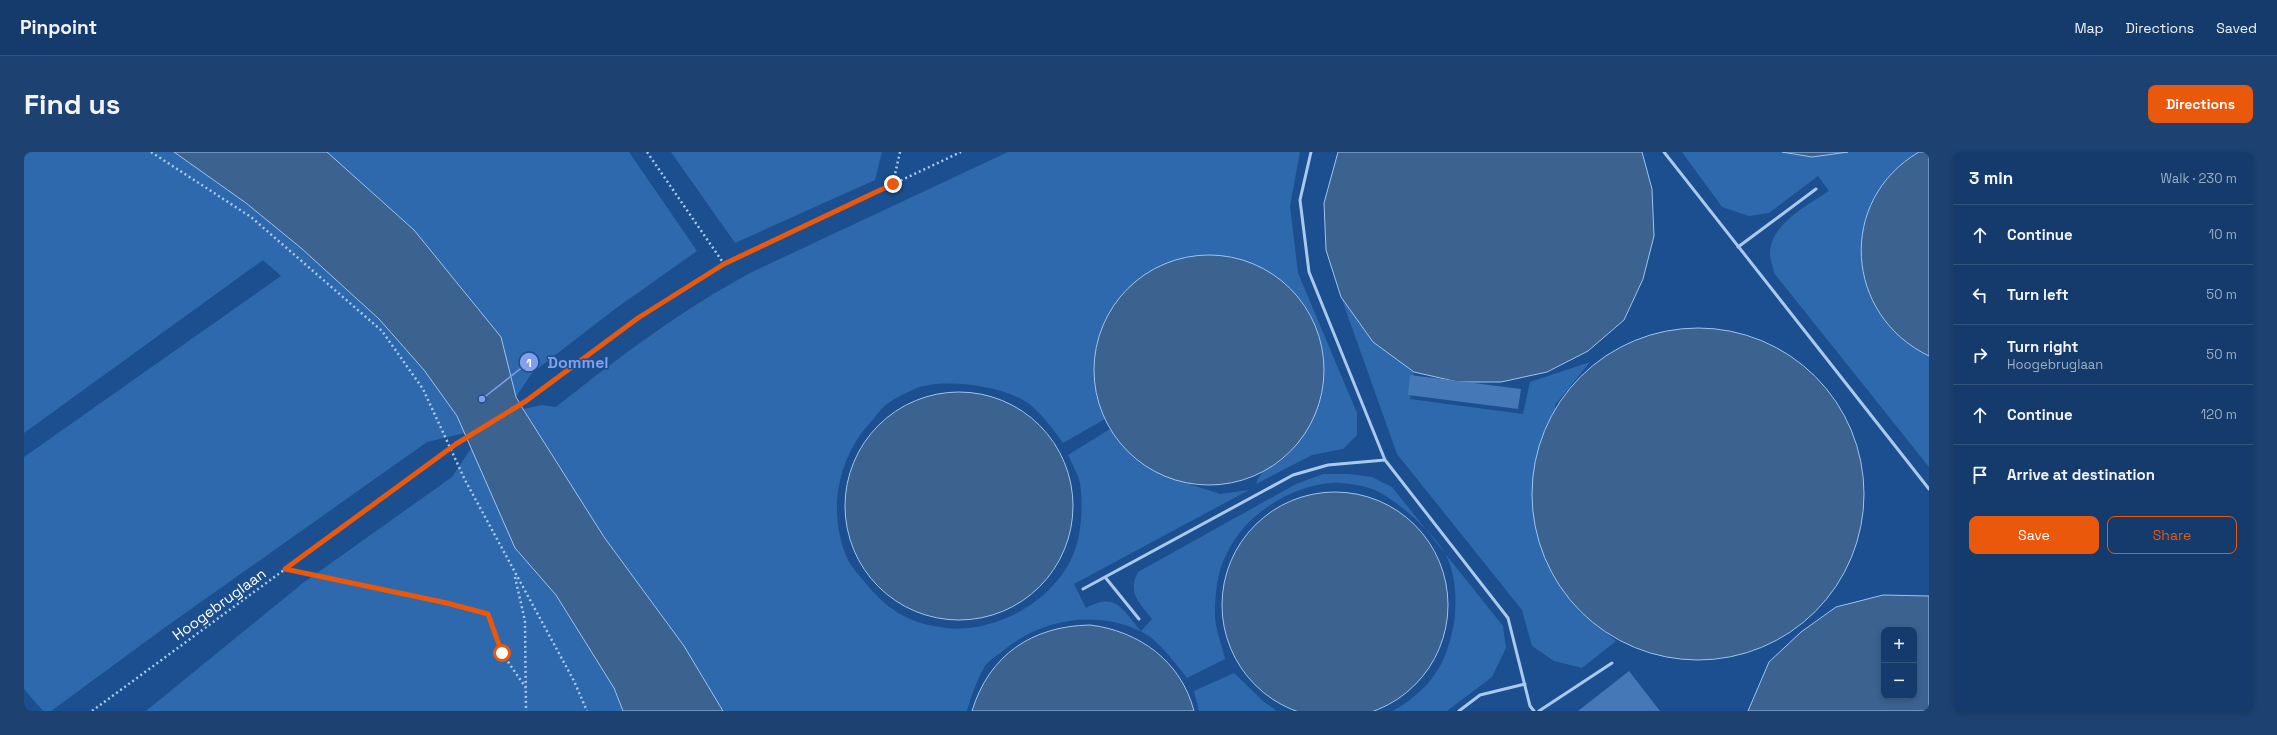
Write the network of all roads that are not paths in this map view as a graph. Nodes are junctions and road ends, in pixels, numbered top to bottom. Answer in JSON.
{"nodes":[{"id":1,"x":1311,"y":152,"type":"edge"},
{"id":2,"x":1664,"y":152,"type":"edge"},
{"id":3,"x":1816,"y":189,"type":"dead end"},
{"id":4,"x":1738,"y":247,"type":"junction"},
{"id":5,"x":1385,"y":460,"type":"junction"},
{"id":6,"x":1929,"y":489,"type":"edge"},
{"id":7,"x":1105,"y":577,"type":"junction"},
{"id":8,"x":1083,"y":589,"type":"dead end"},
{"id":9,"x":1139,"y":619,"type":"dead end"},
{"id":10,"x":1612,"y":663,"type":"dead end"},
{"id":11,"x":1525,"y":684,"type":"junction"},
{"id":12,"x":1459,"y":711,"type":"edge"},
{"id":13,"x":1534,"y":711,"type":"edge"},
{"id":14,"x":1540,"y":711,"type":"edge"}],
"edges":[{"from":1,"to":5,"type":"lane"},
{"from":2,"to":4,"type":"lane"},
{"from":3,"to":4,"type":"lane"},
{"from":4,"to":6,"type":"lane"},
{"from":5,"to":7,"type":"lane"},
{"from":5,"to":11,"type":"lane"},
{"from":7,"to":8,"type":"lane"},
{"from":7,"to":9,"type":"lane"},
{"from":10,"to":14,"type":"lane"},
{"from":11,"to":12,"type":"lane"},
{"from":11,"to":13,"type":"lane"}]}
